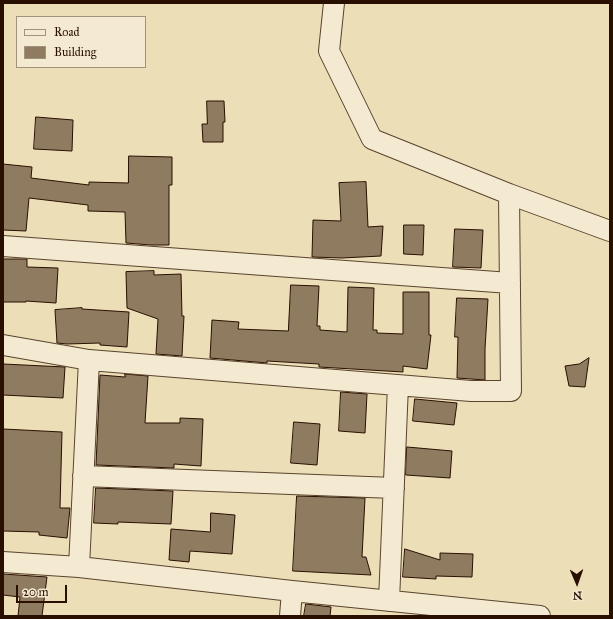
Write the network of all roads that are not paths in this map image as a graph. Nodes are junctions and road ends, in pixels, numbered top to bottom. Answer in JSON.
{"nodes":[{"id":1,"x":334,"y":3,"type":"edge"},
{"id":2,"x":509,"y":194,"type":"junction"},
{"id":3,"x":610,"y":231,"type":"edge"},
{"id":4,"x":3,"y":246,"type":"edge"},
{"id":5,"x":510,"y":283,"type":"junction"},
{"id":6,"x":3,"y":345,"type":"edge"},
{"id":7,"x":89,"y":360,"type":"junction"},
{"id":8,"x":398,"y":385,"type":"junction"},
{"id":9,"x":83,"y":476,"type":"junction"},
{"id":10,"x":394,"y":488,"type":"junction"},
{"id":11,"x":3,"y":562,"type":"edge"},
{"id":12,"x":79,"y":567,"type":"junction"},
{"id":13,"x":292,"y":591,"type":"junction"},
{"id":14,"x":389,"y":601,"type":"junction"},
{"id":15,"x":290,"y":616,"type":"edge"},
{"id":16,"x":540,"y":616,"type":"edge"}],
"edges":[{"from":1,"to":2,"type":"street"},
{"from":2,"to":3,"type":"street"},
{"from":2,"to":5,"type":"street"},
{"from":4,"to":5,"type":"street"},
{"from":5,"to":8,"type":"street"},
{"from":6,"to":7,"type":"street"},
{"from":7,"to":8,"type":"street"},
{"from":7,"to":9,"type":"street"},
{"from":8,"to":10,"type":"street"},
{"from":9,"to":10,"type":"street"},
{"from":9,"to":12,"type":"street"},
{"from":10,"to":14,"type":"street"},
{"from":11,"to":12,"type":"street"},
{"from":12,"to":13,"type":"street"},
{"from":13,"to":14,"type":"street"},
{"from":13,"to":15,"type":"street"},
{"from":14,"to":16,"type":"street"}]}
